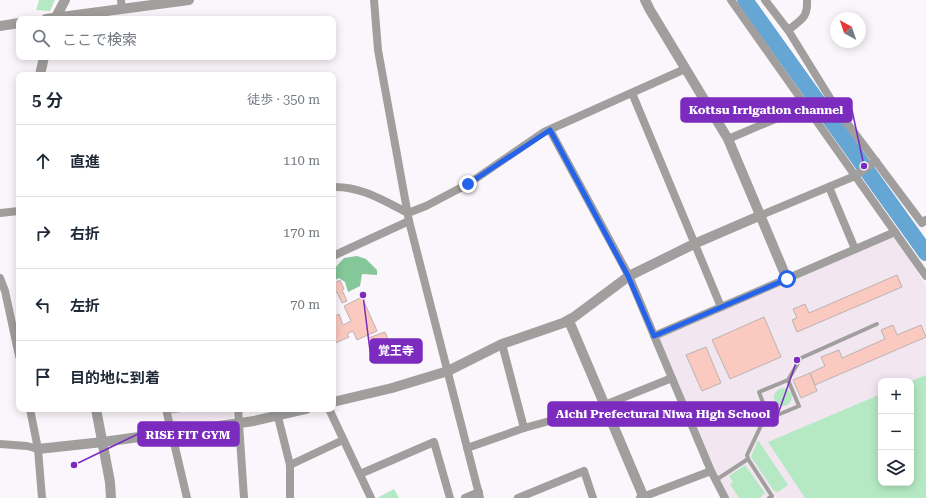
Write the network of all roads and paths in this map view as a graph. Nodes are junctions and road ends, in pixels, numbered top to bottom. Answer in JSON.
{"nodes":[{"id":1,"x":65,"y":0,"type":"edge"},
{"id":2,"x":189,"y":0,"type":"edge"},
{"id":3,"x":374,"y":0,"type":"edge"},
{"id":4,"x":646,"y":0,"type":"edge"},
{"id":5,"x":731,"y":0,"type":"edge"},
{"id":6,"x":765,"y":0,"type":"edge"},
{"id":7,"x":807,"y":0,"type":"edge"},
{"id":8,"x":122,"y":4,"type":"edge"},
{"id":9,"x":53,"y":16,"type":"edge"},
{"id":10,"x":62,"y":16,"type":"edge"},
{"id":11,"x":16,"y":23,"type":"edge"},
{"id":12,"x":0,"y":26,"type":"edge"},
{"id":13,"x":788,"y":30,"type":"junction"},
{"id":14,"x":43,"y":60,"type":"edge"},
{"id":15,"x":685,"y":69,"type":"junction"},
{"id":16,"x":41,"y":72,"type":"edge"},
{"id":17,"x":632,"y":94,"type":"junction"},
{"id":18,"x":806,"y":106,"type":"junction"},
{"id":19,"x":550,"y":130,"type":"junction"},
{"id":20,"x":728,"y":139,"type":"junction"},
{"id":21,"x":876,"y":161,"type":"junction"},
{"id":22,"x":856,"y":176,"type":"junction"},
{"id":23,"x":336,"y":187,"type":"edge"},
{"id":24,"x":829,"y":187,"type":"junction"},
{"id":25,"x":16,"y":211,"type":"edge"},
{"id":26,"x":0,"y":213,"type":"edge"},
{"id":27,"x":759,"y":216,"type":"junction"},
{"id":28,"x":408,"y":217,"type":"junction"},
{"id":29,"x":926,"y":220,"type":"edge"},
{"id":30,"x":895,"y":232,"type":"junction"},
{"id":31,"x":694,"y":244,"type":"junction"},
{"id":32,"x":855,"y":249,"type":"junction"},
{"id":33,"x":336,"y":254,"type":"edge"},
{"id":34,"x":628,"y":276,"type":"junction"},
{"id":35,"x":926,"y":276,"type":"edge"},
{"id":36,"x":0,"y":278,"type":"edge"},
{"id":37,"x":787,"y":279,"type":"junction"},
{"id":38,"x":3,"y":291,"type":"edge"},
{"id":39,"x":721,"y":307,"type":"junction"},
{"id":40,"x":569,"y":321,"type":"junction"},
{"id":41,"x":877,"y":324,"type":"dead end"},
{"id":42,"x":654,"y":336,"type":"junction"},
{"id":43,"x":16,"y":344,"type":"edge"},
{"id":44,"x":502,"y":344,"type":"junction"},
{"id":45,"x":448,"y":371,"type":"junction"},
{"id":46,"x":672,"y":378,"type":"junction"},
{"id":47,"x":788,"y":380,"type":"junction"},
{"id":48,"x":336,"y":401,"type":"edge"},
{"id":49,"x":604,"y":406,"type":"junction"},
{"id":50,"x":31,"y":412,"type":"edge"},
{"id":51,"x":97,"y":412,"type":"edge"},
{"id":52,"x":167,"y":412,"type":"edge"},
{"id":53,"x":238,"y":412,"type":"edge"},
{"id":54,"x":296,"y":412,"type":"edge"},
{"id":55,"x":330,"y":412,"type":"edge"},
{"id":56,"x":767,"y":412,"type":"junction"},
{"id":57,"x":278,"y":417,"type":"junction"},
{"id":58,"x":239,"y":422,"type":"junction"},
{"id":59,"x":524,"y":428,"type":"junction"},
{"id":60,"x":172,"y":432,"type":"junction"},
{"id":61,"x":343,"y":440,"type":"junction"},
{"id":62,"x":103,"y":442,"type":"junction"},
{"id":63,"x":0,"y":444,"type":"edge"},
{"id":64,"x":467,"y":448,"type":"junction"},
{"id":65,"x":38,"y":449,"type":"junction"},
{"id":66,"x":748,"y":459,"type":"junction"},
{"id":67,"x":290,"y":465,"type":"junction"},
{"id":68,"x":711,"y":472,"type":"junction"},
{"id":69,"x":360,"y":474,"type":"junction"},
{"id":70,"x":715,"y":480,"type":"junction"},
{"id":71,"x":480,"y":495,"type":"edge"},
{"id":72,"x":370,"y":496,"type":"edge"},
{"id":73,"x":42,"y":498,"type":"edge"},
{"id":74,"x":111,"y":498,"type":"edge"},
{"id":75,"x":187,"y":498,"type":"edge"},
{"id":76,"x":244,"y":498,"type":"edge"},
{"id":77,"x":290,"y":498,"type":"edge"},
{"id":78,"x":360,"y":498,"type":"edge"},
{"id":79,"x":450,"y":498,"type":"edge"},
{"id":80,"x":465,"y":498,"type":"edge"},
{"id":81,"x":518,"y":498,"type":"edge"},
{"id":82,"x":593,"y":498,"type":"edge"},
{"id":83,"x":643,"y":498,"type":"edge"},
{"id":84,"x":725,"y":498,"type":"edge"},
{"id":85,"x":769,"y":498,"type":"edge"}],
"edges":[{"from":1,"to":9,"type":"street"},
{"from":2,"to":8,"type":"street"},
{"from":3,"to":28,"type":"street"},
{"from":4,"to":15,"type":"street"},
{"from":5,"to":18,"type":"street"},
{"from":6,"to":13,"type":"street"},
{"from":7,"to":13,"type":"street"},
{"from":8,"to":10,"type":"street"},
{"from":11,"to":12,"type":"street"},
{"from":13,"to":21,"type":"street"},
{"from":14,"to":16,"type":"street"},
{"from":15,"to":17,"type":"street"},
{"from":15,"to":20,"type":"street"},
{"from":17,"to":19,"type":"street"},
{"from":17,"to":31,"type":"street"},
{"from":18,"to":20,"type":"street"},
{"from":18,"to":22,"type":"street"},
{"from":19,"to":28,"type":"street"},
{"from":19,"to":34,"type":"street"},
{"from":20,"to":27,"type":"street"},
{"from":21,"to":22,"type":"street"},
{"from":21,"to":29,"type":"street"},
{"from":22,"to":24,"type":"street"},
{"from":22,"to":30,"type":"street"},
{"from":23,"to":28,"type":"street"},
{"from":24,"to":27,"type":"street"},
{"from":24,"to":32,"type":"street"},
{"from":25,"to":26,"type":"street"},
{"from":27,"to":31,"type":"street"},
{"from":27,"to":37,"type":"street"},
{"from":28,"to":33,"type":"street"},
{"from":28,"to":45,"type":"street"},
{"from":30,"to":32,"type":"street"},
{"from":30,"to":35,"type":"street"},
{"from":31,"to":34,"type":"street"},
{"from":31,"to":39,"type":"street"},
{"from":32,"to":37,"type":"street"},
{"from":34,"to":40,"type":"street"},
{"from":34,"to":42,"type":"street"},
{"from":36,"to":38,"type":"street"},
{"from":37,"to":39,"type":"street"},
{"from":38,"to":43,"type":"street"},
{"from":39,"to":42,"type":"street"},
{"from":40,"to":44,"type":"street"},
{"from":40,"to":49,"type":"street"},
{"from":41,"to":47,"type":"lane"},
{"from":42,"to":46,"type":"street"},
{"from":44,"to":45,"type":"street"},
{"from":44,"to":59,"type":"street"},
{"from":45,"to":48,"type":"street"},
{"from":45,"to":64,"type":"street"},
{"from":46,"to":49,"type":"street"},
{"from":46,"to":68,"type":"street"},
{"from":47,"to":56,"type":"lane"},
{"from":47,"to":56,"type":"lane"},
{"from":49,"to":59,"type":"street"},
{"from":49,"to":83,"type":"street"},
{"from":50,"to":65,"type":"street"},
{"from":51,"to":62,"type":"street"},
{"from":52,"to":60,"type":"street"},
{"from":53,"to":58,"type":"street"},
{"from":54,"to":57,"type":"street"},
{"from":55,"to":61,"type":"street"},
{"from":56,"to":66,"type":"lane"},
{"from":57,"to":58,"type":"street"},
{"from":57,"to":67,"type":"street"},
{"from":58,"to":60,"type":"street"},
{"from":58,"to":76,"type":"street"},
{"from":59,"to":64,"type":"street"},
{"from":60,"to":62,"type":"street"},
{"from":60,"to":75,"type":"street"},
{"from":61,"to":67,"type":"street"},
{"from":61,"to":69,"type":"street"},
{"from":62,"to":65,"type":"street"},
{"from":62,"to":74,"type":"street"},
{"from":63,"to":65,"type":"street"},
{"from":64,"to":71,"type":"street"},
{"from":65,"to":73,"type":"street"},
{"from":66,"to":70,"type":"lane"},
{"from":66,"to":85,"type":"lane"},
{"from":67,"to":77,"type":"street"},
{"from":68,"to":70,"type":"street"},
{"from":68,"to":83,"type":"street"},
{"from":69,"to":72,"type":"street"},
{"from":69,"to":79,"type":"street"},
{"from":70,"to":84,"type":"street"},
{"from":71,"to":80,"type":"street"},
{"from":72,"to":78,"type":"street"},
{"from":81,"to":82,"type":"street"}]}
